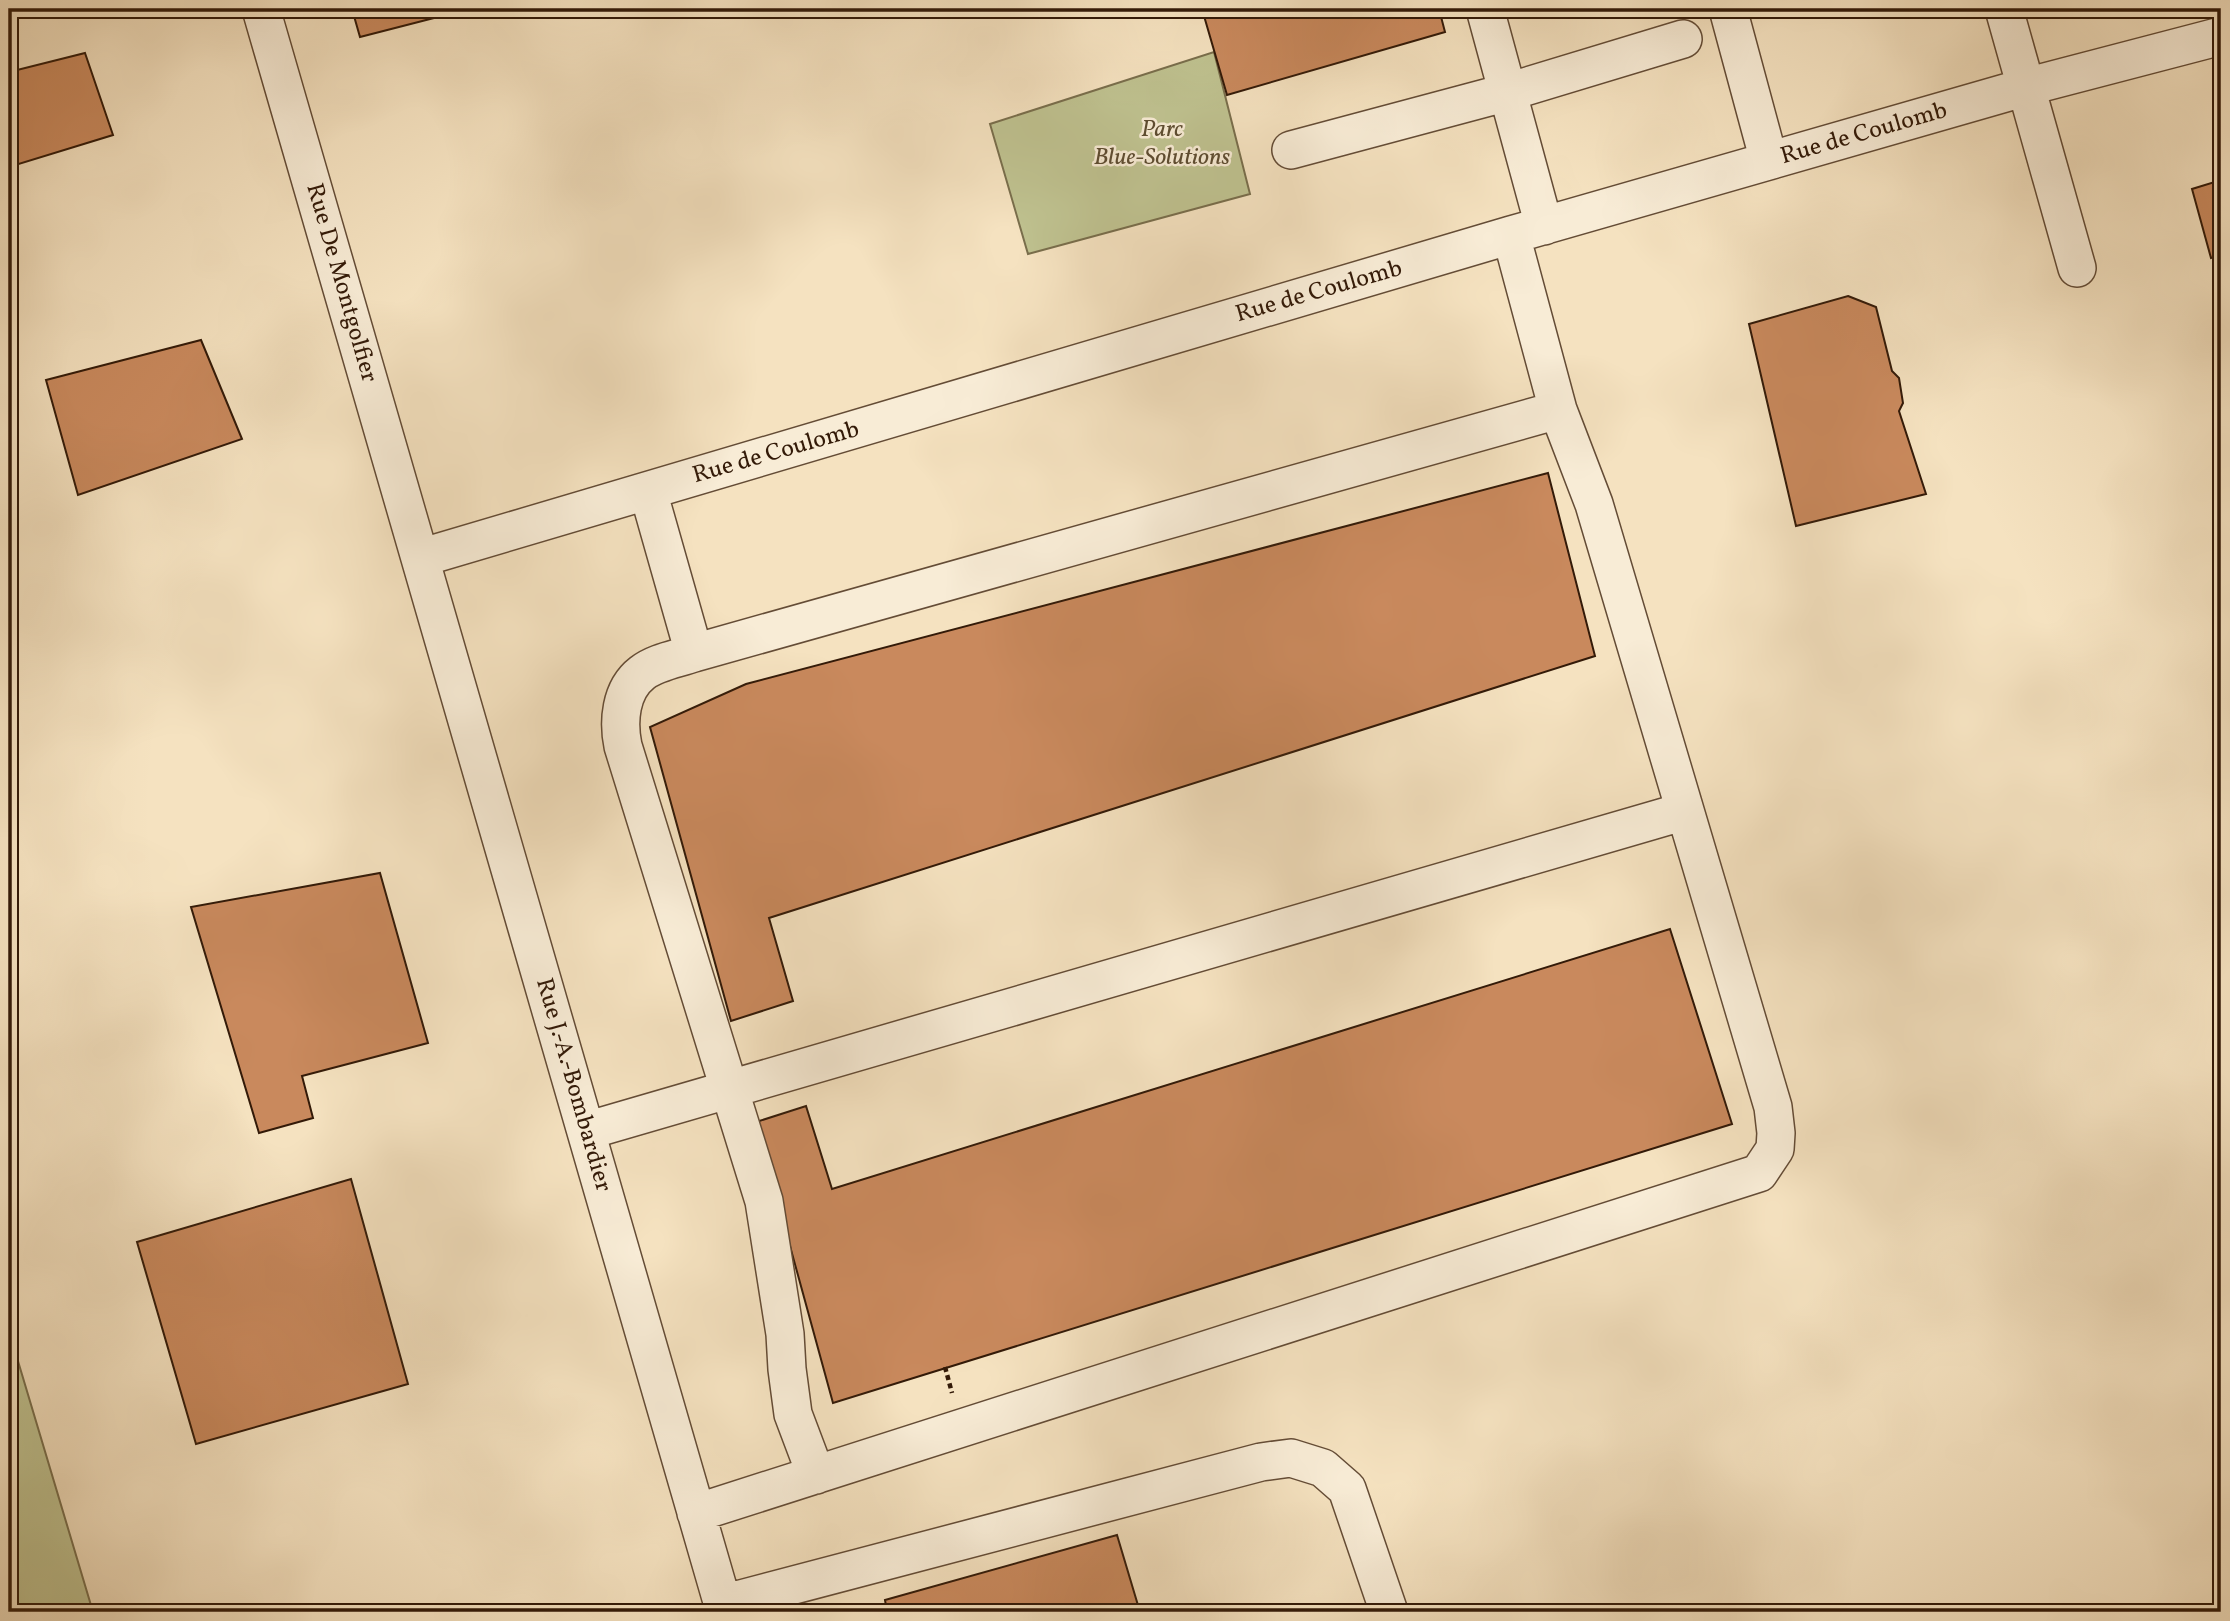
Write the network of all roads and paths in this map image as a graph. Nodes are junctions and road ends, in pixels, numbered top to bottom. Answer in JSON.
{"nodes":[{"id":1,"x":261,"y":9,"type":"edge"},
{"id":2,"x":1485,"y":9,"type":"edge"},
{"id":3,"x":1728,"y":9,"type":"edge"},
{"id":4,"x":2004,"y":9,"type":"edge"},
{"id":5,"x":2221,"y":36,"type":"edge"},
{"id":6,"x":1683,"y":39,"type":"dead end"},
{"id":7,"x":2026,"y":87,"type":"junction"},
{"id":8,"x":1508,"y":92,"type":"junction"},
{"id":9,"x":1291,"y":150,"type":"dead end"},
{"id":10,"x":1769,"y":161,"type":"junction"},
{"id":11,"x":1528,"y":231,"type":"junction"},
{"id":12,"x":2077,"y":268,"type":"dead end"},
{"id":13,"x":1558,"y":410,"type":"junction"},
{"id":14,"x":648,"y":491,"type":"junction"},
{"id":15,"x":420,"y":558,"type":"junction"},
{"id":16,"x":694,"y":653,"type":"junction"},
{"id":17,"x":1685,"y":811,"type":"junction"},
{"id":18,"x":730,"y":1089,"type":"junction"},
{"id":19,"x":586,"y":1131,"type":"junction"},
{"id":20,"x":816,"y":1475,"type":"junction"},
{"id":21,"x":696,"y":1513,"type":"junction"},
{"id":22,"x":724,"y":1608,"type":"edge"},
{"id":23,"x":1390,"y":1612,"type":"edge"}],
"edges":[{"from":1,"to":15,"type":"street","name":"Rue De Montgolfier"},
{"from":2,"to":8,"type":"street"},
{"from":3,"to":10,"type":"street"},
{"from":4,"to":7,"type":"street"},
{"from":5,"to":7,"type":"street","name":"Rue de Coulomb"},
{"from":6,"to":8,"type":"street"},
{"from":7,"to":10,"type":"street","name":"Rue de Coulomb"},
{"from":7,"to":12,"type":"street"},
{"from":8,"to":9,"type":"street"},
{"from":8,"to":11,"type":"street"},
{"from":10,"to":11,"type":"street","name":"Rue de Coulomb"},
{"from":11,"to":13,"type":"street"},
{"from":11,"to":14,"type":"street","name":"Rue de Coulomb"},
{"from":13,"to":16,"type":"street"},
{"from":13,"to":17,"type":"street"},
{"from":14,"to":15,"type":"street","name":"Rue de Coulomb"},
{"from":14,"to":16,"type":"street"},
{"from":15,"to":19,"type":"street","name":"Rue J.-A.-Bombardier"},
{"from":16,"to":18,"type":"street"},
{"from":17,"to":18,"type":"street"},
{"from":17,"to":20,"type":"street"},
{"from":18,"to":19,"type":"street"},
{"from":18,"to":20,"type":"street"},
{"from":19,"to":21,"type":"street","name":"Rue J.-A.-Bombardier"},
{"from":20,"to":21,"type":"street"},
{"from":21,"to":22,"type":"street","name":"Rue J.-A.-Bombardier"},
{"from":22,"to":23,"type":"street"}]}
